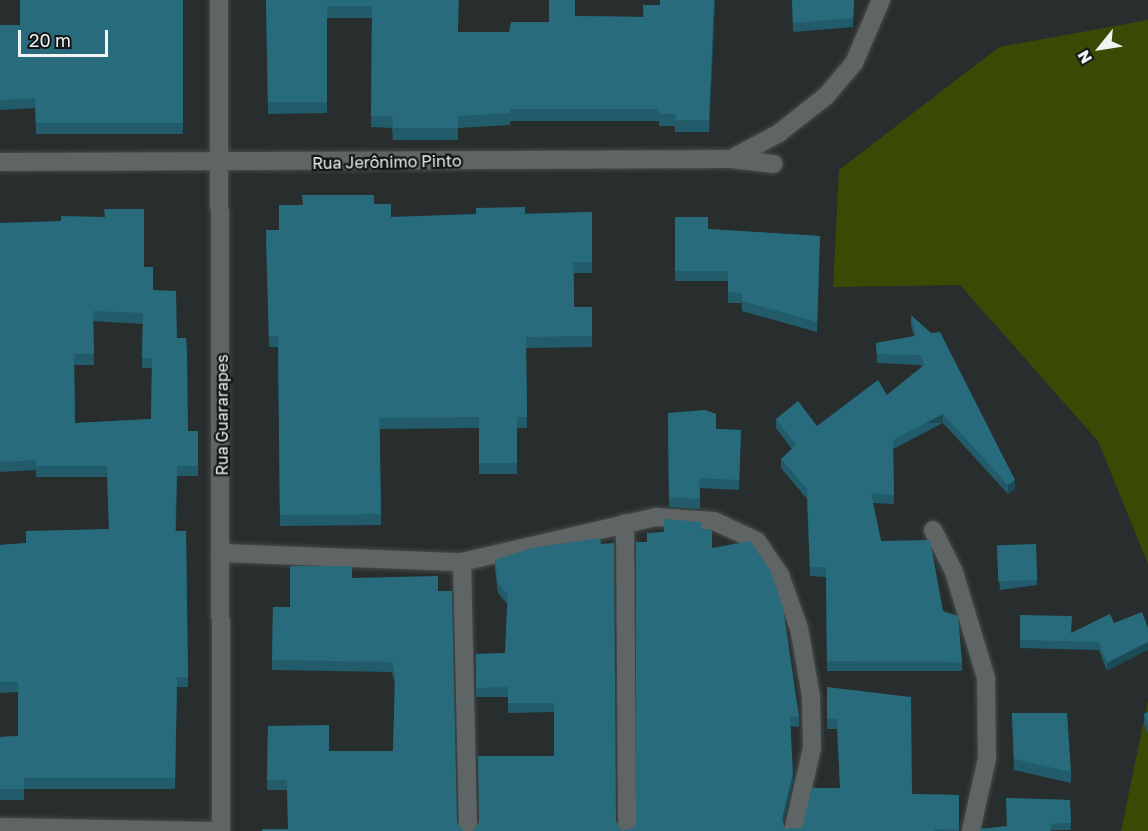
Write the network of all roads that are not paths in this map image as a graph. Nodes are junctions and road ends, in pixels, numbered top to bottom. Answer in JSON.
{"nodes":[{"id":1,"x":219,"y":0,"type":"edge"},
{"id":2,"x":881,"y":0,"type":"edge"},
{"id":3,"x":731,"y":159,"type":"junction"},
{"id":4,"x":0,"y":162,"type":"edge"},
{"id":5,"x":221,"y":164,"type":"junction"},
{"id":6,"x":774,"y":164,"type":"dead end"},
{"id":7,"x":625,"y":523,"type":"junction"},
{"id":8,"x":933,"y":530,"type":"dead end"},
{"id":9,"x":223,"y":553,"type":"junction"},
{"id":10,"x":462,"y":562,"type":"junction"},
{"id":11,"x":0,"y":827,"type":"edge"},
{"id":12,"x":214,"y":831,"type":"edge"},
{"id":13,"x":221,"y":831,"type":"edge"},
{"id":14,"x":468,"y":831,"type":"edge"},
{"id":15,"x":627,"y":831,"type":"edge"},
{"id":16,"x":793,"y":831,"type":"edge"},
{"id":17,"x":971,"y":831,"type":"edge"}],
"edges":[{"from":1,"to":5,"type":"street","name":"Rua Guararapes"},
{"from":2,"to":3,"type":"street"},
{"from":3,"to":5,"type":"street","name":"Rua Jerônimo Pinto"},
{"from":3,"to":6,"type":"street","name":"Rua Jerônimo Pinto"},
{"from":4,"to":5,"type":"street","name":"Rua Jerônimo Pinto"},
{"from":5,"to":9,"type":"street","name":"Rua Guararapes"},
{"from":7,"to":10,"type":"street"},
{"from":7,"to":15,"type":"street"},
{"from":7,"to":16,"type":"street"},
{"from":8,"to":17,"type":"street"},
{"from":9,"to":10,"type":"street"},
{"from":9,"to":13,"type":"street","name":"Rua Guararapes"},
{"from":10,"to":14,"type":"street"},
{"from":11,"to":12,"type":"street"}]}
